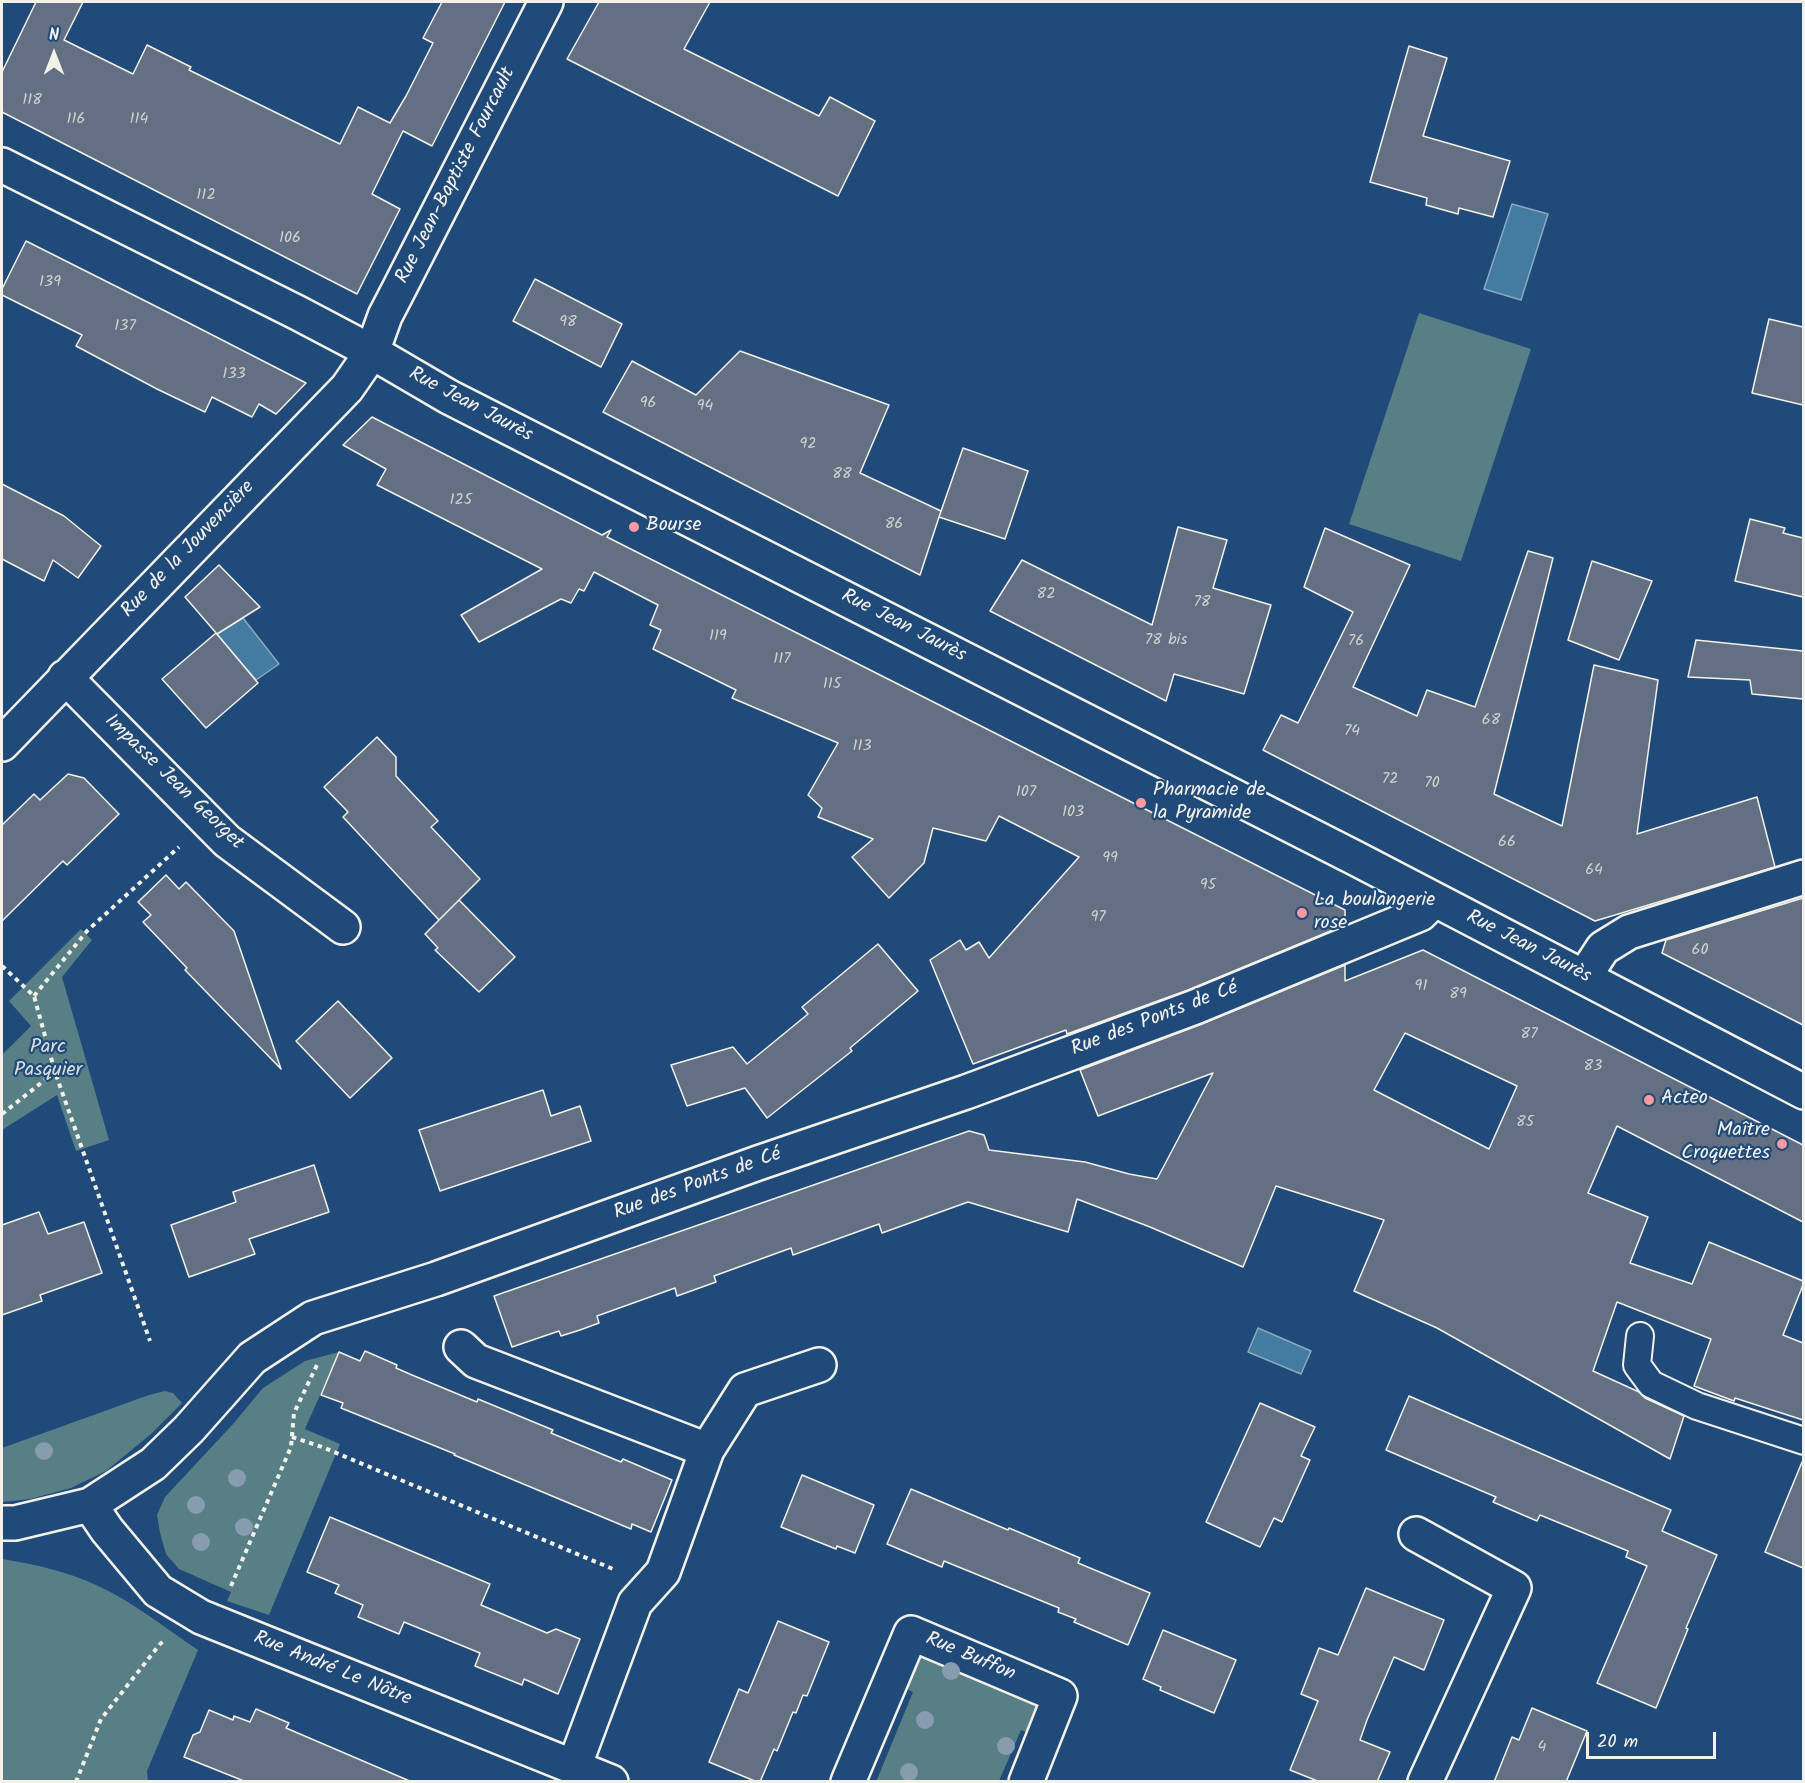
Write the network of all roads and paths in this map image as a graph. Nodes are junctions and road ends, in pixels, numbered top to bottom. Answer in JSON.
{"nodes":[{"id":1,"x":546,"y":2,"type":"edge"},
{"id":2,"x":2,"y":165,"type":"edge"},
{"id":3,"x":372,"y":352,"type":"junction"},
{"id":4,"x":65,"y":678,"type":"junction"},
{"id":5,"x":2,"y":744,"type":"edge"},
{"id":6,"x":208,"y":821,"type":"junction"},
{"id":7,"x":1803,"y":876,"type":"edge"},
{"id":8,"x":1434,"y":900,"type":"junction"},
{"id":9,"x":343,"y":927,"type":"dead end"},
{"id":10,"x":2,"y":966,"type":"edge"},
{"id":11,"x":1584,"y":977,"type":"junction"},
{"id":12,"x":34,"y":996,"type":"junction"},
{"id":13,"x":55,"y":1072,"type":"junction"},
{"id":14,"x":1803,"y":1092,"type":"edge"},
{"id":15,"x":2,"y":1114,"type":"edge"},
{"id":16,"x":1640,"y":1336,"type":"dead end"},
{"id":17,"x":150,"y":1341,"type":"dead end"},
{"id":18,"x":461,"y":1347,"type":"dead end"},
{"id":19,"x":321,"y":1355,"type":"dead end"},
{"id":20,"x":819,"y":1365,"type":"dead end"},
{"id":21,"x":292,"y":1437,"type":"junction"},
{"id":22,"x":1803,"y":1441,"type":"edge"},
{"id":23,"x":706,"y":1450,"type":"junction"},
{"id":24,"x":90,"y":1505,"type":"junction"},
{"id":25,"x":2,"y":1522,"type":"edge"},
{"id":26,"x":1416,"y":1534,"type":"dead end"},
{"id":27,"x":648,"y":1588,"type":"junction"},
{"id":28,"x":226,"y":1596,"type":"dead end"},
{"id":29,"x":167,"y":1639,"type":"dead end"},
{"id":30,"x":574,"y":1767,"type":"junction"},
{"id":31,"x":76,"y":1782,"type":"edge"},
{"id":32,"x":610,"y":1782,"type":"edge"},
{"id":33,"x":848,"y":1782,"type":"edge"},
{"id":34,"x":1026,"y":1782,"type":"edge"},
{"id":35,"x":1425,"y":1782,"type":"edge"}],
"edges":[{"from":1,"to":3,"type":"street","name":"Rue Jean-Baptiste Fourcault"},
{"from":2,"to":3,"type":"street","name":"Rue Jean Jaurès"},
{"from":3,"to":4,"type":"street","name":"Rue de la Jouvencière"},
{"from":3,"to":8,"type":"street","name":"Rue Jean Jaurès"},
{"from":4,"to":5,"type":"street","name":"Rue de la Jouvencière"},
{"from":4,"to":6,"type":"street","name":"Impasse Jean Georget"},
{"from":6,"to":9,"type":"street","name":"Impasse Jean Georget"},
{"from":6,"to":12,"type":"path"},
{"from":7,"to":11,"type":"street"},
{"from":8,"to":11,"type":"street","name":"Rue Jean Jaurès"},
{"from":8,"to":24,"type":"street","name":"Rue des Ponts de Cé"},
{"from":10,"to":12,"type":"path"},
{"from":11,"to":14,"type":"street","name":"Rue Jean Jaurès"},
{"from":12,"to":13,"type":"path"},
{"from":13,"to":15,"type":"path"},
{"from":13,"to":17,"type":"path"},
{"from":16,"to":22,"type":"lane"},
{"from":18,"to":23,"type":"street"},
{"from":19,"to":21,"type":"path"},
{"from":20,"to":23,"type":"street"},
{"from":21,"to":27,"type":"path"},
{"from":21,"to":28,"type":"path"},
{"from":23,"to":27,"type":"street"},
{"from":24,"to":25,"type":"street","name":"Rue des Ponts de Cé"},
{"from":24,"to":30,"type":"street","name":"Rue André Le Nôtre"},
{"from":26,"to":35,"type":"street"},
{"from":27,"to":30,"type":"street"},
{"from":29,"to":31,"type":"path"},
{"from":30,"to":32,"type":"street","name":"Rue André Le Nôtre"},
{"from":33,"to":34,"type":"street","name":"Rue Buffon"}]}
